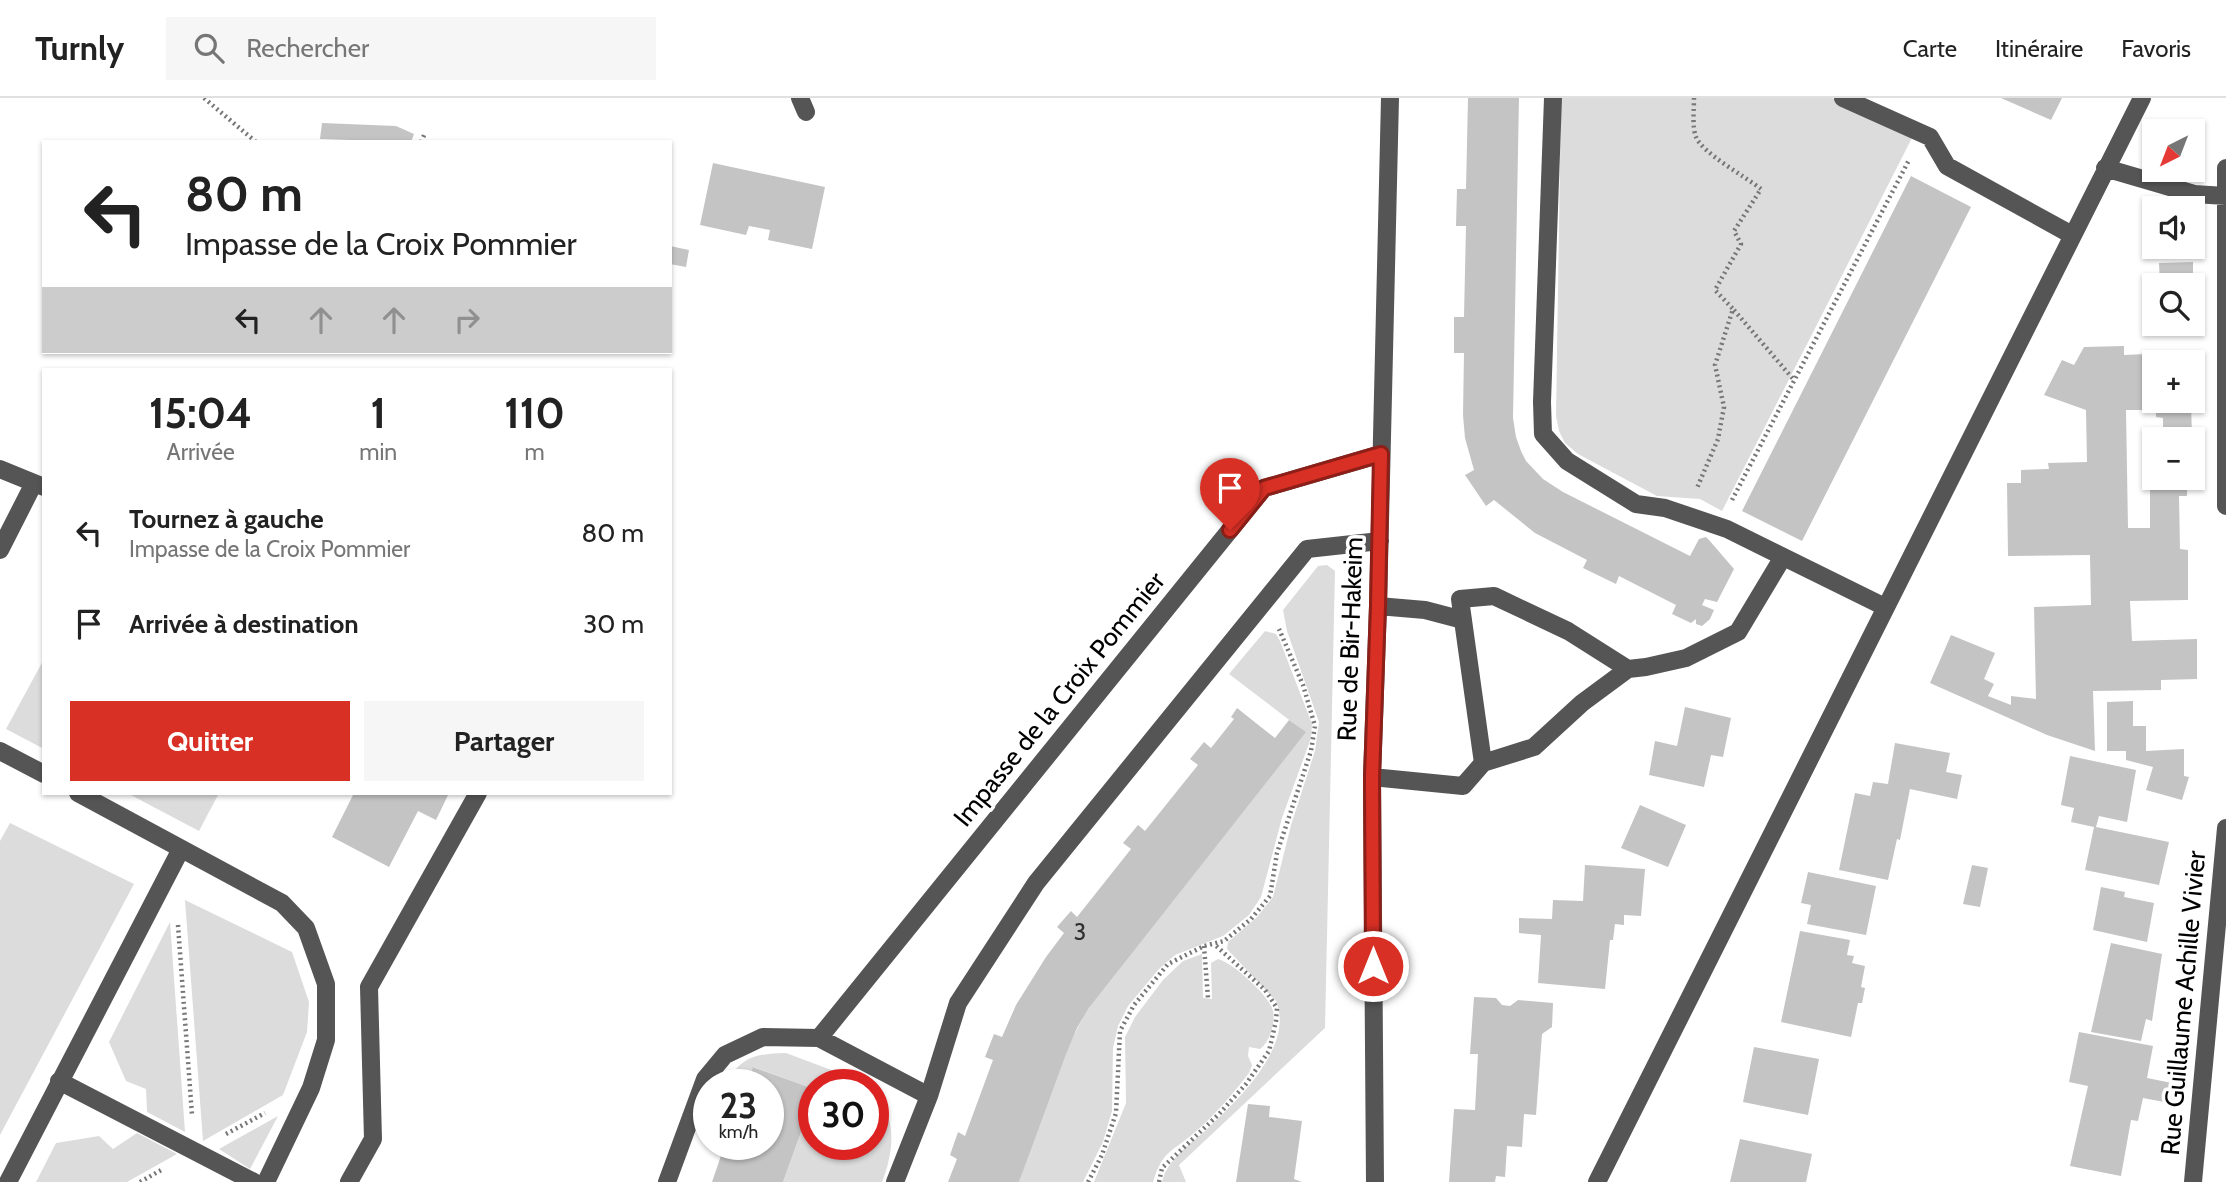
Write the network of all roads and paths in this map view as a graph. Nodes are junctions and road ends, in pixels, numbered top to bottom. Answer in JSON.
{"nodes":[{"id":1,"x":204,"y":98,"type":"edge"},
{"id":2,"x":1390,"y":98,"type":"edge"},
{"id":3,"x":1553,"y":98,"type":"edge"},
{"id":4,"x":1694,"y":98,"type":"edge"},
{"id":5,"x":1843,"y":98,"type":"edge"},
{"id":6,"x":2142,"y":98,"type":"edge"},
{"id":7,"x":425,"y":133,"type":"dead end"},
{"id":8,"x":1922,"y":133,"type":"junction"},
{"id":9,"x":254,"y":140,"type":"edge"},
{"id":10,"x":422,"y":140,"type":"edge"},
{"id":11,"x":2105,"y":168,"type":"junction"},
{"id":12,"x":2226,"y":168,"type":"edge"},
{"id":13,"x":2225,"y":196,"type":"edge"},
{"id":14,"x":2072,"y":235,"type":"junction"},
{"id":15,"x":1733,"y":309,"type":"junction"},
{"id":16,"x":1794,"y":380,"type":"junction"},
{"id":17,"x":1381,"y":454,"type":"junction"},
{"id":18,"x":0,"y":469,"type":"edge"},
{"id":19,"x":39,"y":485,"type":"edge"},
{"id":20,"x":2226,"y":506,"type":"edge"},
{"id":21,"x":1685,"y":515,"type":"junction"},
{"id":22,"x":1718,"y":526,"type":"junction"},
{"id":23,"x":1380,"y":541,"type":"junction"},
{"id":24,"x":0,"y":550,"type":"edge"},
{"id":25,"x":1783,"y":556,"type":"junction"},
{"id":26,"x":1263,"y":606,"type":"junction"},
{"id":27,"x":1378,"y":606,"type":"junction"},
{"id":28,"x":1885,"y":607,"type":"junction"},
{"id":29,"x":1463,"y":620,"type":"junction"},
{"id":30,"x":1628,"y":669,"type":"junction"},
{"id":31,"x":0,"y":751,"type":"edge"},
{"id":32,"x":1483,"y":763,"type":"junction"},
{"id":33,"x":42,"y":773,"type":"edge"},
{"id":34,"x":1372,"y":777,"type":"junction"},
{"id":35,"x":82,"y":795,"type":"edge"},
{"id":36,"x":477,"y":795,"type":"edge"},
{"id":37,"x":2226,"y":828,"type":"edge"},
{"id":38,"x":181,"y":849,"type":"junction"},
{"id":39,"x":177,"y":919,"type":"dead end"},
{"id":40,"x":1214,"y":944,"type":"junction"},
{"id":41,"x":1204,"y":946,"type":"junction"},
{"id":42,"x":1208,"y":998,"type":"dead end"},
{"id":43,"x":819,"y":1038,"type":"junction"},
{"id":44,"x":60,"y":1081,"type":"junction"},
{"id":45,"x":929,"y":1096,"type":"junction"},
{"id":46,"x":194,"y":1151,"type":"junction"},
{"id":47,"x":8,"y":1182,"type":"edge"},
{"id":48,"x":254,"y":1182,"type":"edge"},
{"id":49,"x":266,"y":1182,"type":"edge"},
{"id":50,"x":349,"y":1182,"type":"edge"},
{"id":51,"x":667,"y":1182,"type":"edge"},
{"id":52,"x":895,"y":1182,"type":"edge"},
{"id":53,"x":1088,"y":1182,"type":"edge"},
{"id":54,"x":1159,"y":1182,"type":"edge"},
{"id":55,"x":1375,"y":1182,"type":"edge"},
{"id":56,"x":1597,"y":1182,"type":"edge"},
{"id":57,"x":2193,"y":1182,"type":"edge"}],
"edges":[{"from":1,"to":9,"type":"path"},
{"from":2,"to":17,"type":"street","name":"Rue de Bir-Hakeim"},
{"from":3,"to":21,"type":"street"},
{"from":4,"to":15,"type":"path"},
{"from":5,"to":8,"type":"street"},
{"from":6,"to":11,"type":"street"},
{"from":7,"to":10,"type":"path"},
{"from":8,"to":14,"type":"street"},
{"from":8,"to":16,"type":"path"},
{"from":11,"to":13,"type":"street"},
{"from":11,"to":14,"type":"street"},
{"from":12,"to":13,"type":"street"},
{"from":13,"to":20,"type":"street"},
{"from":14,"to":28,"type":"street"},
{"from":15,"to":16,"type":"path"},
{"from":15,"to":21,"type":"path"},
{"from":16,"to":22,"type":"path"},
{"from":17,"to":23,"type":"street","name":"Rue de Bir-Hakeim"},
{"from":17,"to":43,"type":"street","name":"Impasse de la Croix Pommier"},
{"from":18,"to":19,"type":"street"},
{"from":19,"to":24,"type":"street"},
{"from":21,"to":22,"type":"street"},
{"from":22,"to":25,"type":"street"},
{"from":23,"to":26,"type":"street"},
{"from":23,"to":27,"type":"street","name":"Rue de Bir-Hakeim"},
{"from":25,"to":28,"type":"street"},
{"from":25,"to":30,"type":"street"},
{"from":26,"to":40,"type":"path"},
{"from":26,"to":45,"type":"street"},
{"from":27,"to":29,"type":"street"},
{"from":27,"to":34,"type":"street","name":"Rue de Bir-Hakeim"},
{"from":28,"to":56,"type":"street"},
{"from":29,"to":30,"type":"street"},
{"from":29,"to":32,"type":"street"},
{"from":30,"to":32,"type":"street"},
{"from":31,"to":33,"type":"street"},
{"from":32,"to":34,"type":"street"},
{"from":34,"to":55,"type":"street","name":"Rue de Bir-Hakeim"},
{"from":35,"to":38,"type":"street"},
{"from":36,"to":50,"type":"street"},
{"from":37,"to":57,"type":"street","name":"Rue Guillaume Achille Vivier"},
{"from":38,"to":44,"type":"street"},
{"from":38,"to":49,"type":"street"},
{"from":39,"to":46,"type":"path"},
{"from":40,"to":41,"type":"path"},
{"from":40,"to":54,"type":"path"},
{"from":41,"to":42,"type":"path"},
{"from":41,"to":53,"type":"path"},
{"from":43,"to":45,"type":"street"},
{"from":43,"to":51,"type":"street"},
{"from":44,"to":46,"type":"street"},
{"from":44,"to":47,"type":"street"},
{"from":45,"to":52,"type":"street"},
{"from":46,"to":48,"type":"street"}]}
